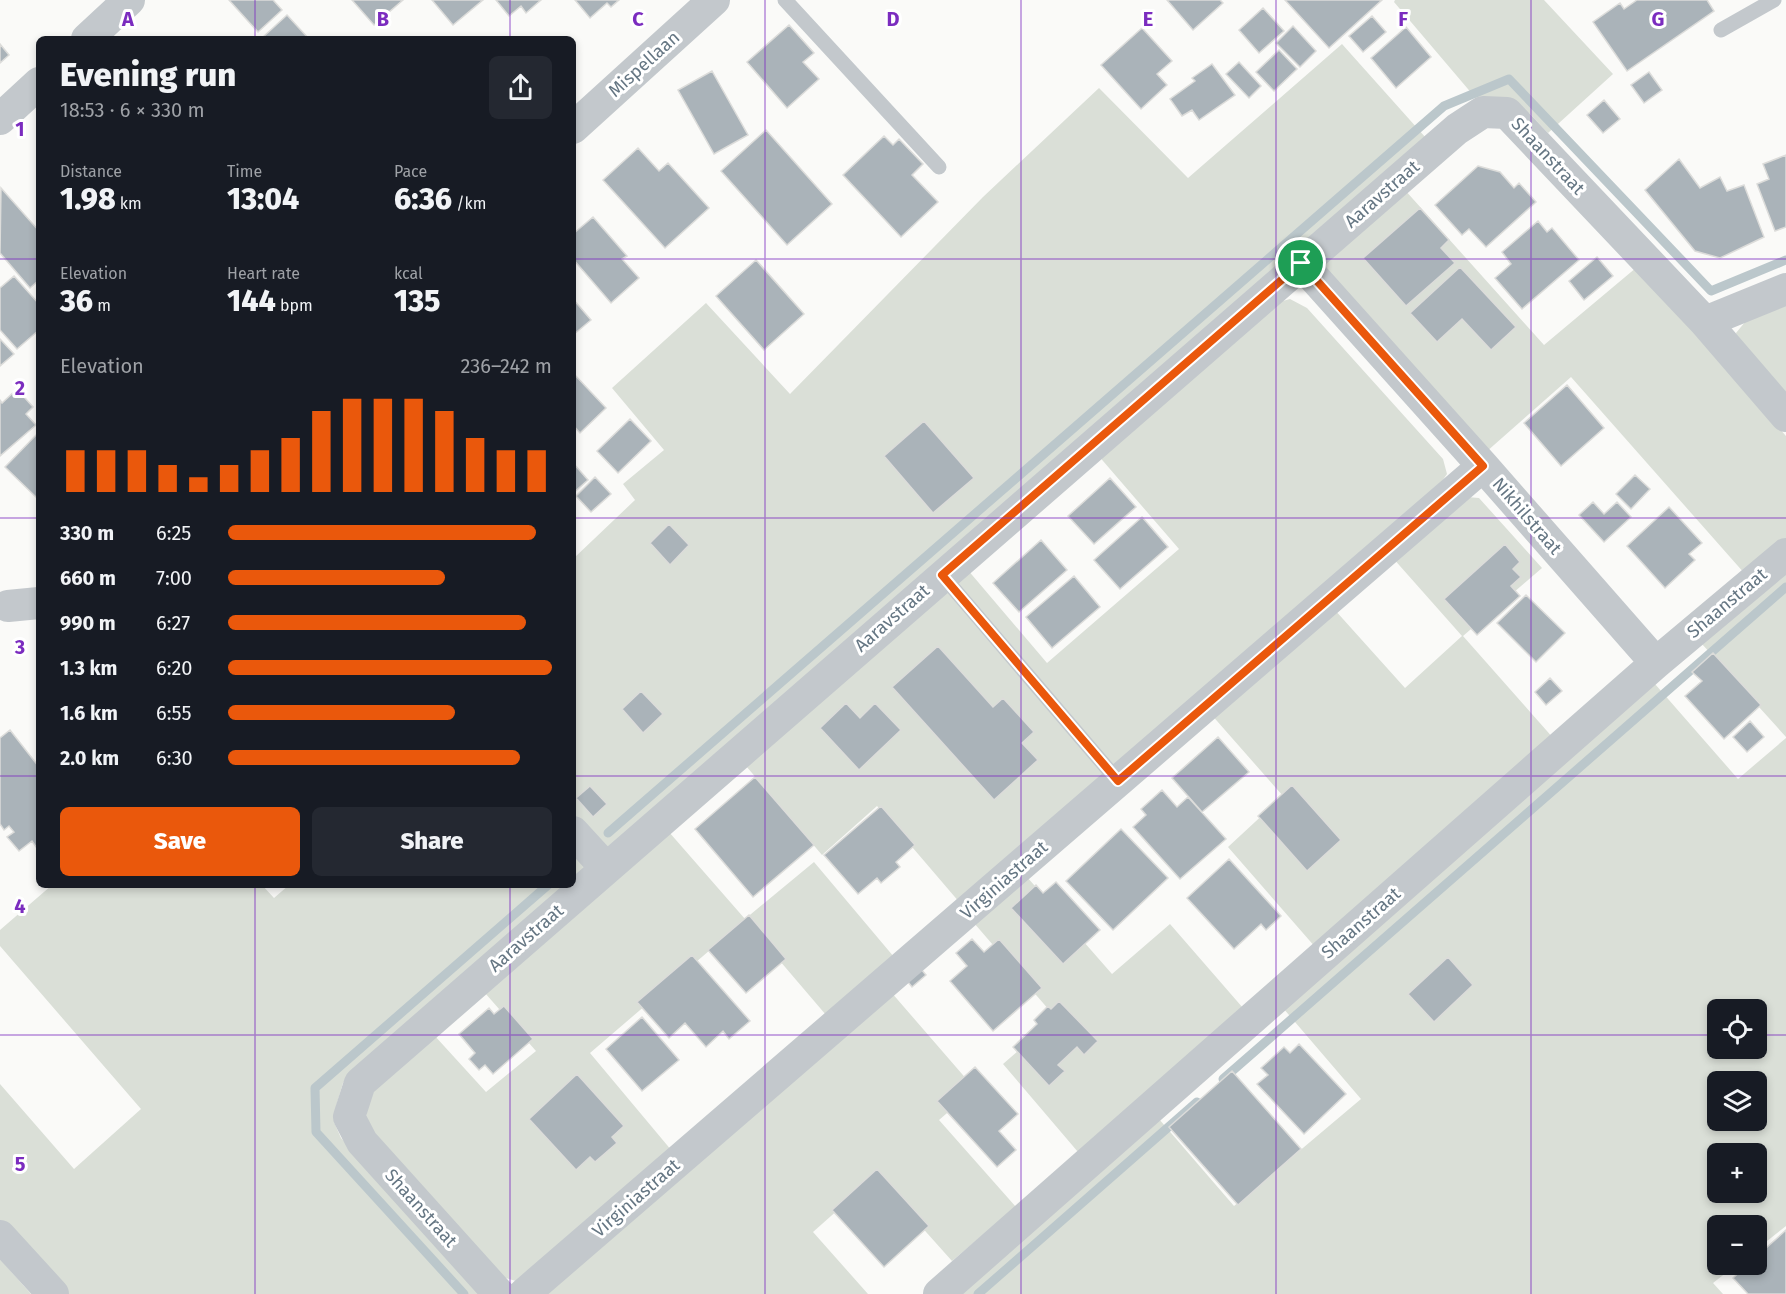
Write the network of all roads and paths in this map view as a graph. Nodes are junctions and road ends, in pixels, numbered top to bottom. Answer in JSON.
{"nodes":[{"id":1,"x":129,"y":0,"type":"edge"},
{"id":2,"x":714,"y":0,"type":"edge"},
{"id":3,"x":785,"y":0,"type":"edge"},
{"id":4,"x":1774,"y":0,"type":"edge"},
{"id":5,"x":1721,"y":30,"type":"dead end"},
{"id":6,"x":90,"y":36,"type":"edge"},
{"id":7,"x":36,"y":86,"type":"edge"},
{"id":8,"x":1483,"y":112,"type":"joint"},
{"id":9,"x":0,"y":119,"type":"edge"},
{"id":10,"x":576,"y":125,"type":"edge"},
{"id":11,"x":939,"y":167,"type":"dead end"},
{"id":12,"x":1301,"y":263,"type":"junction"},
{"id":13,"x":1786,"y":289,"type":"edge"},
{"id":14,"x":1705,"y":322,"type":"junction"},
{"id":15,"x":1786,"y":416,"type":"edge"},
{"id":16,"x":1483,"y":466,"type":"junction"},
{"id":17,"x":1786,"y":554,"type":"edge"},
{"id":18,"x":942,"y":575,"type":"junction"},
{"id":19,"x":36,"y":603,"type":"edge"},
{"id":20,"x":3,"y":605,"type":"edge"},
{"id":21,"x":1656,"y":663,"type":"junction"},
{"id":22,"x":1118,"y":781,"type":"junction"},
{"id":23,"x":576,"y":835,"type":"edge"},
{"id":24,"x":606,"y":867,"type":"junction"},
{"id":25,"x":349,"y":1117,"type":"joint"},
{"id":26,"x":0,"y":1236,"type":"edge"},
{"id":27,"x":53,"y":1294,"type":"edge"},
{"id":28,"x":499,"y":1294,"type":"edge"},
{"id":29,"x":525,"y":1294,"type":"edge"},
{"id":30,"x":939,"y":1294,"type":"edge"}],
"edges":[{"from":1,"to":6,"type":"street"},
{"from":2,"to":10,"type":"street","name":"Mispellaan"},
{"from":3,"to":11,"type":"lane"},
{"from":4,"to":5,"type":"lane"},
{"from":7,"to":9,"type":"street"},
{"from":8,"to":12,"type":"street","name":"Aaravstraat"},
{"from":8,"to":14,"type":"street","name":"Shaanstraat"},
{"from":12,"to":16,"type":"street","name":"Nikhilstraat"},
{"from":12,"to":18,"type":"street","name":"Aaravstraat"},
{"from":13,"to":14,"type":"street"},
{"from":14,"to":15,"type":"street","name":"Shaanstraat"},
{"from":16,"to":21,"type":"street","name":"Nikhilstraat"},
{"from":16,"to":22,"type":"street","name":"Virginiastraat"},
{"from":17,"to":21,"type":"street","name":"Shaanstraat"},
{"from":18,"to":22,"type":"lane"},
{"from":18,"to":24,"type":"street","name":"Aaravstraat"},
{"from":19,"to":20,"type":"street"},
{"from":21,"to":30,"type":"street","name":"Shaanstraat"},
{"from":22,"to":29,"type":"street","name":"Virginiastraat"},
{"from":23,"to":24,"type":"street"},
{"from":24,"to":25,"type":"street","name":"Aaravstraat"},
{"from":25,"to":28,"type":"street","name":"Shaanstraat"},
{"from":26,"to":27,"type":"street"}]}
